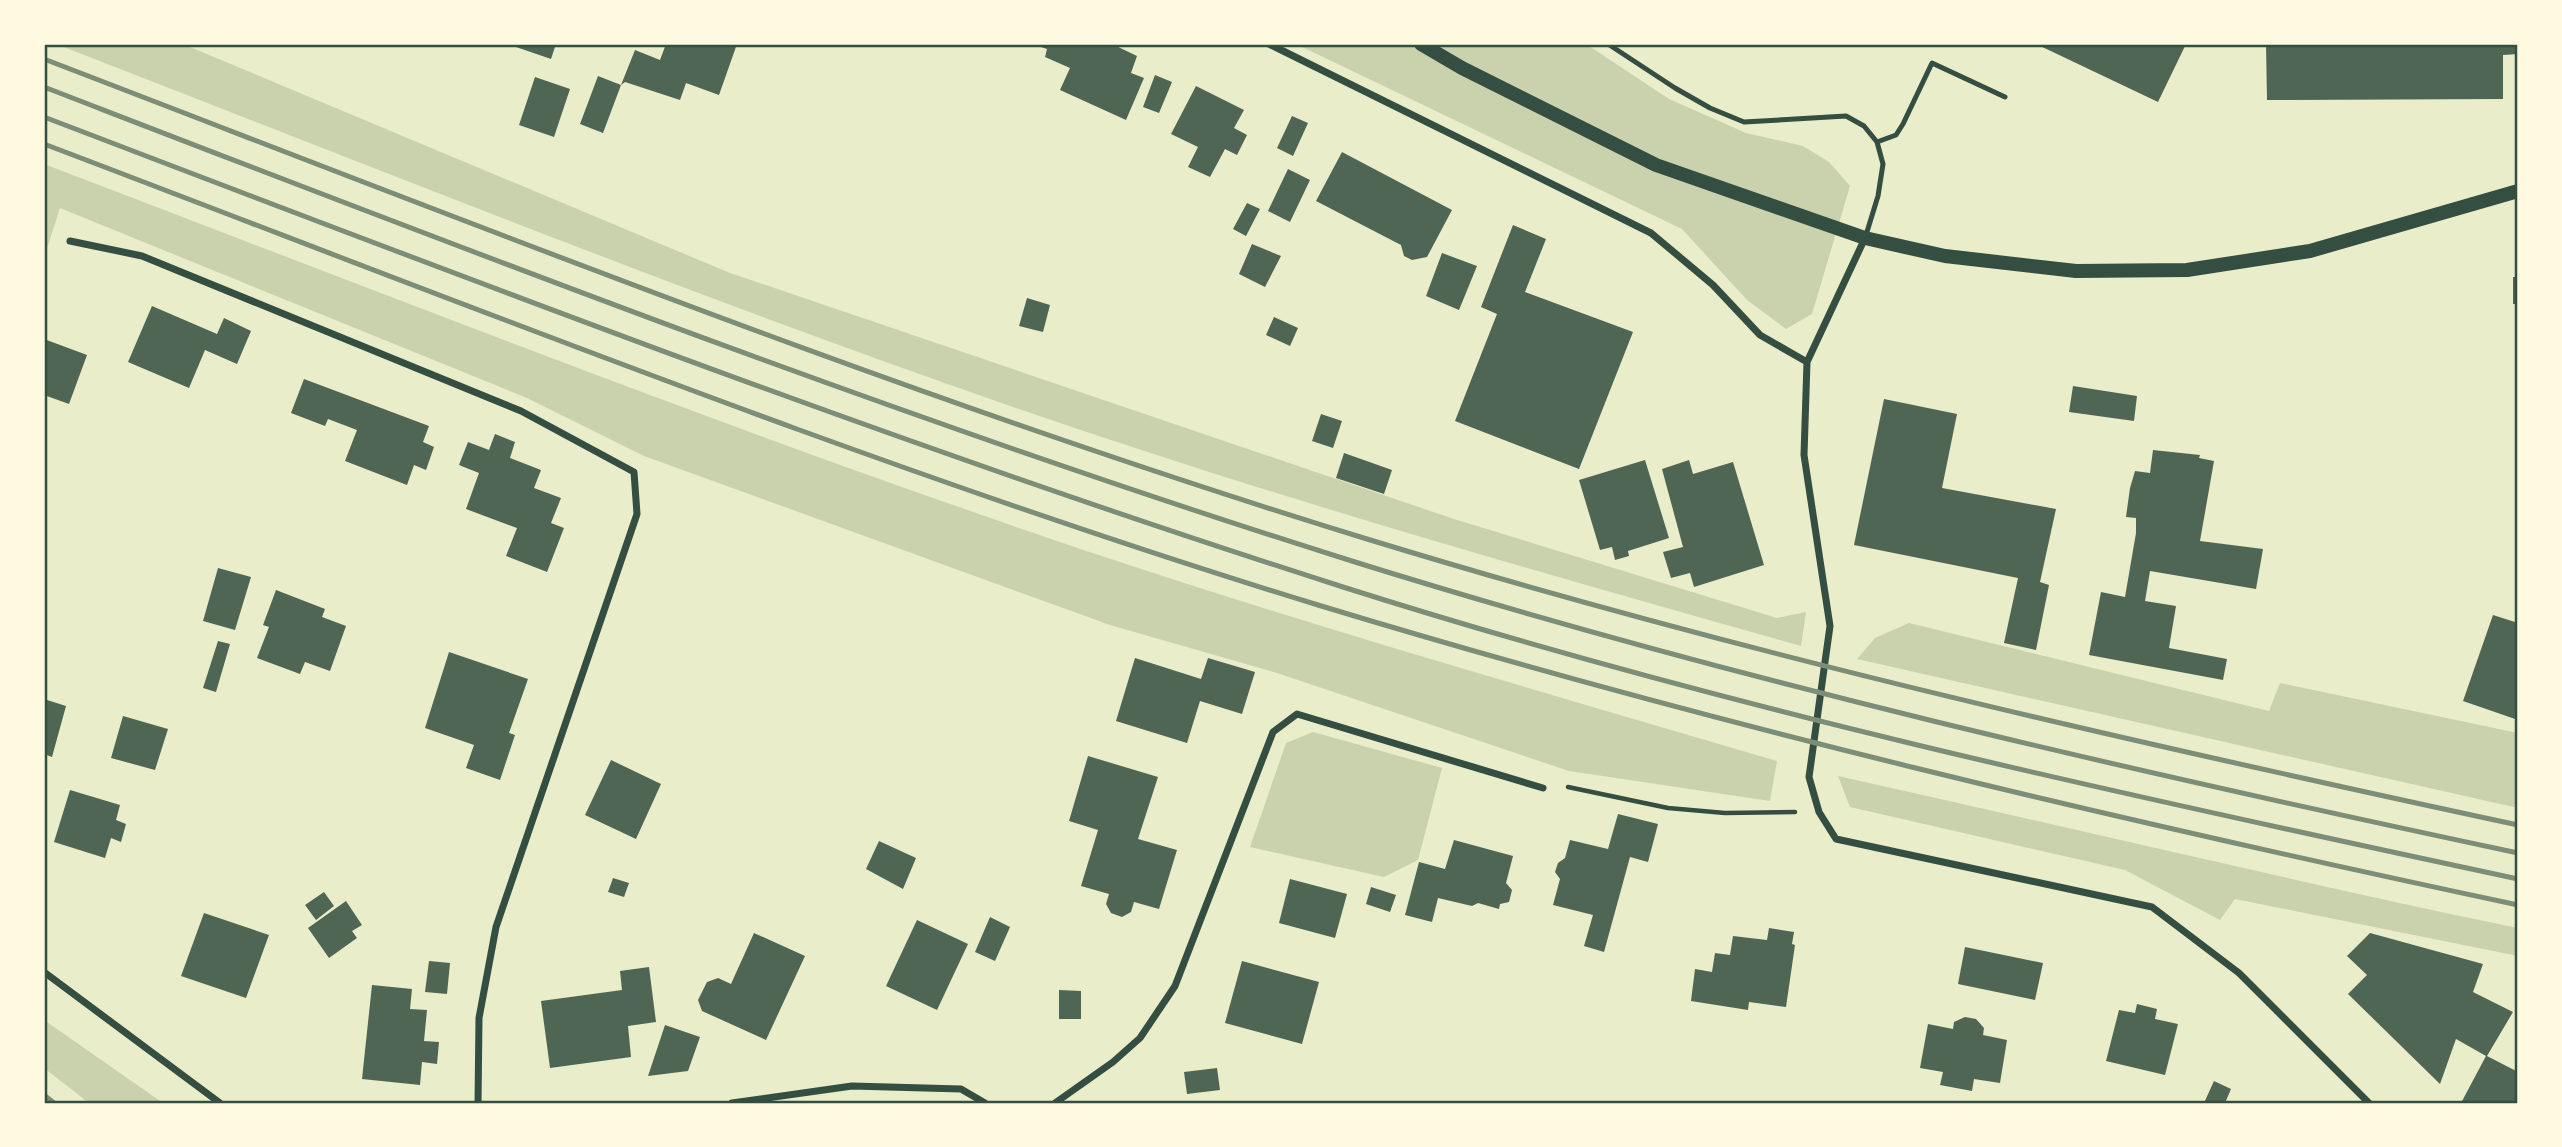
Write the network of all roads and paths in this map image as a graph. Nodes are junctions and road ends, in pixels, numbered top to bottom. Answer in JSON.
{"nodes":[{"id":1,"x":1269,"y":44,"type":"edge"},
{"id":2,"x":1421,"y":44,"type":"edge"},
{"id":3,"x":1608,"y":44,"type":"edge"},
{"id":4,"x":2005,"y":97,"type":"dead end"},
{"id":5,"x":1877,"y":142,"type":"junction"},
{"id":6,"x":2518,"y":191,"type":"edge"},
{"id":7,"x":1865,"y":238,"type":"junction"},
{"id":8,"x":70,"y":241,"type":"dead end"},
{"id":9,"x":1807,"y":362,"type":"junction"},
{"id":10,"x":1566,"y":787,"type":"dead end"},
{"id":11,"x":1543,"y":788,"type":"dead end"},
{"id":12,"x":1819,"y":812,"type":"junction"},
{"id":13,"x":44,"y":972,"type":"edge"},
{"id":14,"x":219,"y":1103,"type":"edge"},
{"id":15,"x":478,"y":1103,"type":"edge"},
{"id":16,"x":732,"y":1103,"type":"edge"},
{"id":17,"x":985,"y":1103,"type":"edge"},
{"id":18,"x":1055,"y":1103,"type":"edge"},
{"id":19,"x":2369,"y":1103,"type":"edge"}],
"edges":[{"from":1,"to":9,"type":"street"},
{"from":2,"to":7,"type":"main road"},
{"from":3,"to":5,"type":"lane"},
{"from":4,"to":5,"type":"lane"},
{"from":5,"to":7,"type":"lane"},
{"from":6,"to":7,"type":"main road"},
{"from":7,"to":9,"type":"street"},
{"from":8,"to":15,"type":"street"},
{"from":9,"to":12,"type":"street"},
{"from":10,"to":12,"type":"path"},
{"from":11,"to":18,"type":"street"},
{"from":12,"to":19,"type":"street"},
{"from":13,"to":14,"type":"street"},
{"from":16,"to":17,"type":"street"}]}
